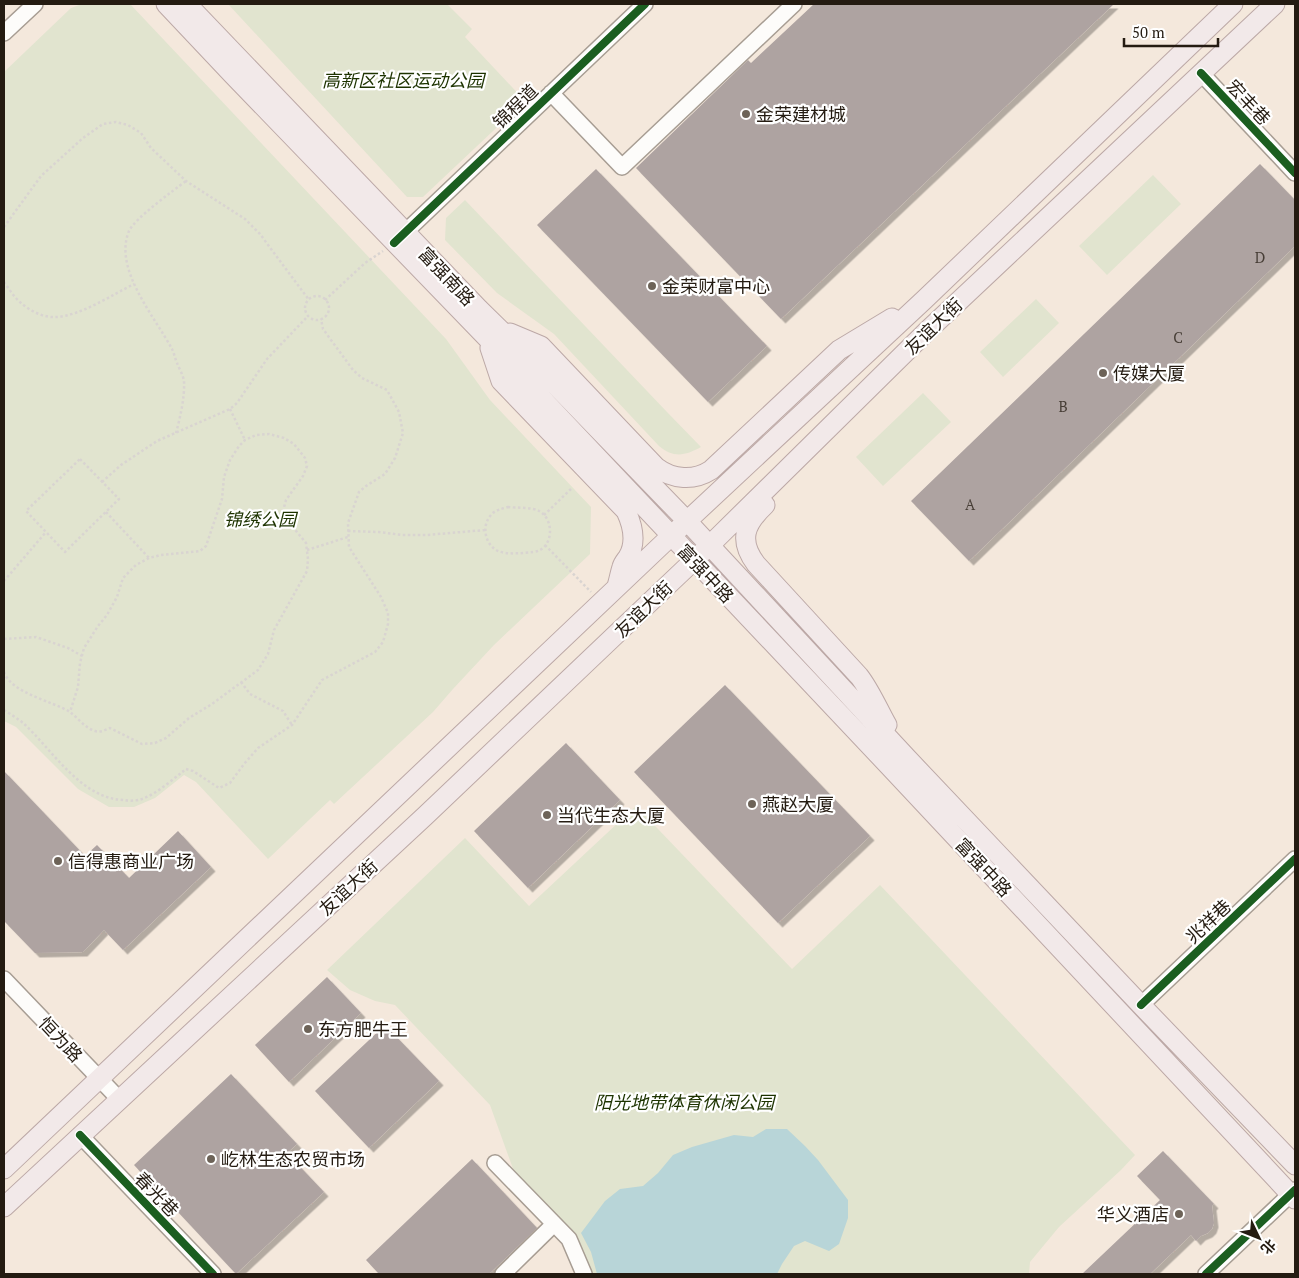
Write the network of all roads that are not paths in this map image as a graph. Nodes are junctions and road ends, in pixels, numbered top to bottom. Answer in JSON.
{"nodes":[{"id":1,"x":35,"y":4,"type":"edge"},
{"id":2,"x":166,"y":4,"type":"edge"},
{"id":3,"x":187,"y":4,"type":"edge"},
{"id":4,"x":645,"y":4,"type":"edge"},
{"id":5,"x":794,"y":4,"type":"edge"},
{"id":6,"x":1233,"y":4,"type":"edge"},
{"id":7,"x":1275,"y":4,"type":"edge"},
{"id":8,"x":4,"y":33,"type":"edge"},
{"id":9,"x":1201,"y":73,"type":"junction"},
{"id":10,"x":551,"y":93,"type":"junction"},
{"id":11,"x":1295,"y":173,"type":"edge"},
{"id":12,"x":400,"y":237,"type":"junction"},
{"id":13,"x":924,"y":300,"type":"junction"},
{"id":14,"x":926,"y":332,"type":"junction"},
{"id":15,"x":494,"y":334,"type":"junction"},
{"id":16,"x":687,"y":521,"type":"junction"},
{"id":17,"x":671,"y":536,"type":"junction"},
{"id":18,"x":710,"y":545,"type":"junction"},
{"id":19,"x":694,"y":560,"type":"junction"},
{"id":20,"x":617,"y":588,"type":"junction"},
{"id":21,"x":907,"y":758,"type":"junction"},
{"id":22,"x":1295,"y":859,"type":"edge"},
{"id":23,"x":4,"y":979,"type":"edge"},
{"id":24,"x":1140,"y":1005,"type":"junction"},
{"id":25,"x":99,"y":1080,"type":"junction"},
{"id":26,"x":119,"y":1099,"type":"junction"},
{"id":27,"x":80,"y":1135,"type":"junction"},
{"id":28,"x":494,"y":1164,"type":"dead end"},
{"id":29,"x":1295,"y":1165,"type":"edge"},
{"id":30,"x":4,"y":1169,"type":"edge"},
{"id":31,"x":1294,"y":1194,"type":"edge"},
{"id":32,"x":4,"y":1207,"type":"edge"},
{"id":33,"x":554,"y":1224,"type":"junction"},
{"id":34,"x":213,"y":1274,"type":"edge"},
{"id":35,"x":503,"y":1274,"type":"edge"},
{"id":36,"x":584,"y":1274,"type":"edge"},
{"id":37,"x":1206,"y":1274,"type":"edge"}],
"edges":[{"from":1,"to":8,"type":"street"},
{"from":2,"to":12,"type":"main road","name":"富强南路"},
{"from":3,"to":12,"type":"main road","name":"富强南路"},
{"from":4,"to":10,"type":"street","name":"锦程道"},
{"from":5,"to":10,"type":"street"},
{"from":6,"to":13,"type":"main road","name":"友谊大街"},
{"from":7,"to":9,"type":"main road","name":"友谊大街"},
{"from":9,"to":11,"type":"street","name":"宏丰巷"},
{"from":9,"to":14,"type":"main road","name":"友谊大街"},
{"from":10,"to":12,"type":"street","name":"锦程道"},
{"from":12,"to":15,"type":"main road","name":"富强南路"},
{"from":13,"to":15,"type":"main road"},
{"from":13,"to":16,"type":"main road","name":"友谊大街"},
{"from":14,"to":18,"type":"main road","name":"友谊大街"},
{"from":14,"to":21,"type":"main road"},
{"from":15,"to":16,"type":"main road","name":"富强南路"},
{"from":15,"to":17,"type":"main road","name":"富强南路"},
{"from":15,"to":20,"type":"main road"},
{"from":16,"to":17,"type":"main road","name":"友谊大街"},
{"from":16,"to":18,"type":"main road","name":"富强南路"},
{"from":17,"to":19,"type":"main road","name":"富强中路"},
{"from":17,"to":20,"type":"main road","name":"友谊大街"},
{"from":18,"to":19,"type":"main road","name":"友谊大街"},
{"from":18,"to":21,"type":"main road","name":"富强中路"},
{"from":19,"to":26,"type":"main road","name":"友谊大街"},
{"from":19,"to":31,"type":"main road","name":"富强中路"},
{"from":20,"to":25,"type":"main road","name":"友谊大街"},
{"from":21,"to":24,"type":"main road","name":"富强中路"},
{"from":22,"to":24,"type":"street","name":"兆祥巷"},
{"from":23,"to":25,"type":"street","name":"恒为路"},
{"from":24,"to":29,"type":"main road","name":"富强中路"},
{"from":25,"to":26,"type":"street","name":"恒为路"},
{"from":25,"to":30,"type":"main road","name":"友谊大街"},
{"from":26,"to":27,"type":"main road","name":"友谊大街"},
{"from":27,"to":32,"type":"main road","name":"友谊大街"},
{"from":27,"to":34,"type":"street","name":"春光巷"},
{"from":28,"to":33,"type":"street"},
{"from":31,"to":37,"type":"street"},
{"from":33,"to":35,"type":"street"},
{"from":33,"to":36,"type":"street"}]}
